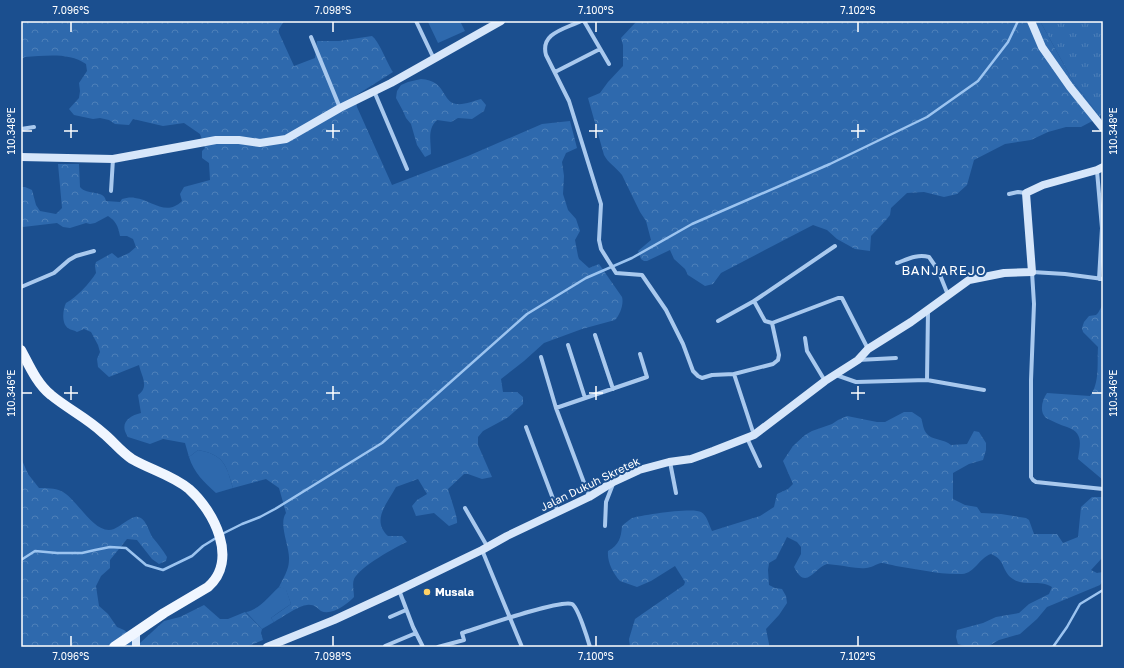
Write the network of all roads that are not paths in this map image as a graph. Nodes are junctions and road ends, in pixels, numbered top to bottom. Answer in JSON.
{"nodes":[{"id":1,"x":416,"y":21,"type":"edge"},
{"id":2,"x":501,"y":21,"type":"edge"},
{"id":3,"x":582,"y":21,"type":"edge"},
{"id":4,"x":1031,"y":21,"type":"edge"},
{"id":5,"x":311,"y":37,"type":"dead end"},
{"id":6,"x":600,"y":49,"type":"junction"},
{"id":7,"x":434,"y":59,"type":"junction"},
{"id":8,"x":609,"y":64,"type":"dead end"},
{"id":9,"x":555,"y":72,"type":"junction"},
{"id":10,"x":374,"y":91,"type":"junction"},
{"id":11,"x":340,"y":108,"type":"junction"},
{"id":12,"x":34,"y":127,"type":"dead end"},
{"id":13,"x":21,"y":128,"type":"edge"},
{"id":14,"x":1103,"y":128,"type":"edge"},
{"id":15,"x":21,"y":157,"type":"edge"},
{"id":16,"x":113,"y":159,"type":"junction"},
{"id":17,"x":1100,"y":168,"type":"edge"},
{"id":18,"x":407,"y":170,"type":"dead end"},
{"id":19,"x":111,"y":191,"type":"dead end"},
{"id":20,"x":1026,"y":193,"type":"junction"},
{"id":21,"x":1009,"y":194,"type":"dead end"},
{"id":22,"x":835,"y":246,"type":"dead end"},
{"id":23,"x":94,"y":251,"type":"dead end"},
{"id":24,"x":897,"y":263,"type":"dead end"},
{"id":25,"x":1032,"y":272,"type":"junction"},
{"id":26,"x":1101,"y":279,"type":"edge"},
{"id":27,"x":21,"y":287,"type":"edge"},
{"id":28,"x":948,"y":296,"type":"junction"},
{"id":29,"x":754,"y":301,"type":"junction"},
{"id":30,"x":928,"y":311,"type":"junction"},
{"id":31,"x":718,"y":321,"type":"dead end"},
{"id":32,"x":772,"y":323,"type":"junction"},
{"id":33,"x":595,"y":335,"type":"dead end"},
{"id":34,"x":805,"y":338,"type":"dead end"},
{"id":35,"x":568,"y":345,"type":"dead end"},
{"id":36,"x":868,"y":349,"type":"junction"},
{"id":37,"x":21,"y":350,"type":"edge"},
{"id":38,"x":640,"y":354,"type":"dead end"},
{"id":39,"x":541,"y":356,"type":"dead end"},
{"id":40,"x":896,"y":358,"type":"dead end"},
{"id":41,"x":858,"y":360,"type":"junction"},
{"id":42,"x":734,"y":374,"type":"junction"},
{"id":43,"x":835,"y":375,"type":"junction"},
{"id":44,"x":927,"y":380,"type":"junction"},
{"id":45,"x":825,"y":381,"type":"junction"},
{"id":46,"x":613,"y":389,"type":"junction"},
{"id":47,"x":984,"y":390,"type":"dead end"},
{"id":48,"x":585,"y":398,"type":"junction"},
{"id":49,"x":556,"y":408,"type":"junction"},
{"id":50,"x":526,"y":427,"type":"dead end"},
{"id":51,"x":751,"y":437,"type":"junction"},
{"id":52,"x":669,"y":462,"type":"junction"},
{"id":53,"x":760,"y":466,"type":"dead end"},
{"id":54,"x":613,"y":482,"type":"junction"},
{"id":55,"x":1103,"y":489,"type":"edge"},
{"id":56,"x":676,"y":493,"type":"dead end"},
{"id":57,"x":590,"y":497,"type":"junction"},
{"id":58,"x":465,"y":508,"type":"dead end"},
{"id":59,"x":558,"y":512,"type":"junction"},
{"id":60,"x":605,"y":526,"type":"dead end"},
{"id":61,"x":485,"y":548,"type":"junction"},
{"id":62,"x":399,"y":590,"type":"junction"},
{"id":63,"x":406,"y":610,"type":"junction"},
{"id":64,"x":390,"y":617,"type":"dead end"},
{"id":65,"x":510,"y":617,"type":"junction"},
{"id":66,"x":136,"y":632,"type":"junction"},
{"id":67,"x":416,"y":633,"type":"junction"},
{"id":68,"x":385,"y":646,"type":"dead end"},
{"id":69,"x":114,"y":647,"type":"edge"},
{"id":70,"x":136,"y":647,"type":"edge"},
{"id":71,"x":267,"y":647,"type":"edge"},
{"id":72,"x":422,"y":647,"type":"edge"},
{"id":73,"x":438,"y":647,"type":"edge"},
{"id":74,"x":522,"y":647,"type":"edge"},
{"id":75,"x":590,"y":647,"type":"edge"}],
"edges":[{"from":1,"to":7,"type":"street"},
{"from":2,"to":7,"type":"street"},
{"from":3,"to":6,"type":"street"},
{"from":3,"to":9,"type":"street"},
{"from":4,"to":14,"type":"street"},
{"from":5,"to":11,"type":"street"},
{"from":6,"to":8,"type":"street"},
{"from":6,"to":9,"type":"street"},
{"from":7,"to":10,"type":"street"},
{"from":9,"to":42,"type":"street"},
{"from":10,"to":11,"type":"street"},
{"from":10,"to":18,"type":"street"},
{"from":11,"to":16,"type":"street"},
{"from":12,"to":13,"type":"street"},
{"from":15,"to":16,"type":"street"},
{"from":16,"to":19,"type":"street"},
{"from":17,"to":20,"type":"street"},
{"from":17,"to":26,"type":"street"},
{"from":20,"to":21,"type":"street"},
{"from":20,"to":25,"type":"street"},
{"from":22,"to":29,"type":"street"},
{"from":23,"to":27,"type":"street"},
{"from":24,"to":28,"type":"street"},
{"from":25,"to":26,"type":"street"},
{"from":25,"to":28,"type":"street","name":"Jalan Dukuh Skretek"},
{"from":25,"to":55,"type":"street"},
{"from":28,"to":30,"type":"street","name":"Jalan Dukuh Skretek"},
{"from":29,"to":31,"type":"street"},
{"from":29,"to":32,"type":"street"},
{"from":30,"to":36,"type":"street","name":"Jalan Dukuh Skretek"},
{"from":30,"to":44,"type":"street"},
{"from":32,"to":36,"type":"street"},
{"from":32,"to":42,"type":"street"},
{"from":33,"to":46,"type":"street"},
{"from":34,"to":45,"type":"street"},
{"from":35,"to":48,"type":"street"},
{"from":36,"to":41,"type":"street","name":"Jalan Dukuh Skretek"},
{"from":37,"to":66,"type":"main road"},
{"from":38,"to":46,"type":"street"},
{"from":39,"to":49,"type":"street"},
{"from":40,"to":41,"type":"street"},
{"from":41,"to":43,"type":"street","name":"Jalan Dukuh Skretek"},
{"from":42,"to":51,"type":"street"},
{"from":43,"to":44,"type":"street"},
{"from":43,"to":45,"type":"street","name":"Jalan Dukuh Skretek"},
{"from":44,"to":47,"type":"street"},
{"from":45,"to":51,"type":"street","name":"Jalan Dukuh Skretek"},
{"from":46,"to":48,"type":"street"},
{"from":48,"to":49,"type":"street"},
{"from":49,"to":57,"type":"street"},
{"from":50,"to":59,"type":"street"},
{"from":51,"to":52,"type":"street","name":"Jalan Dukuh Skretek"},
{"from":51,"to":53,"type":"street"},
{"from":52,"to":54,"type":"street","name":"Jalan Dukuh Skretek"},
{"from":52,"to":56,"type":"street"},
{"from":54,"to":57,"type":"street","name":"Jalan Dukuh Skretek"},
{"from":54,"to":60,"type":"street"},
{"from":57,"to":59,"type":"street","name":"Jalan Dukuh Skretek"},
{"from":58,"to":61,"type":"street"},
{"from":59,"to":61,"type":"street","name":"Jalan Dukuh Skretek"},
{"from":61,"to":62,"type":"street","name":"Jalan Dukuh Skretek"},
{"from":61,"to":65,"type":"street"},
{"from":62,"to":63,"type":"street"},
{"from":62,"to":71,"type":"street","name":"Jalan Dukuh Skretek"},
{"from":63,"to":64,"type":"street"},
{"from":63,"to":67,"type":"street"},
{"from":65,"to":73,"type":"street"},
{"from":65,"to":74,"type":"street"},
{"from":65,"to":75,"type":"street"},
{"from":66,"to":69,"type":"main road"},
{"from":66,"to":70,"type":"street"},
{"from":67,"to":68,"type":"street"},
{"from":67,"to":72,"type":"street"}]}
